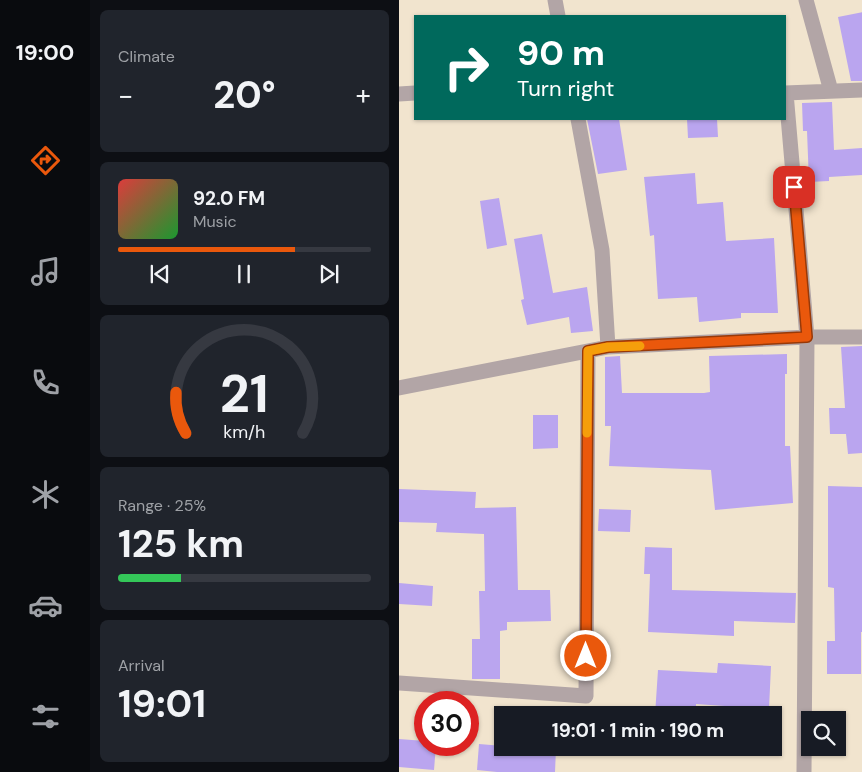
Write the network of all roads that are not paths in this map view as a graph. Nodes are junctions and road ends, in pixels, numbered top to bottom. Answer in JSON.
{"nodes":[{"id":1,"x":555,"y":0,"type":"edge"},
{"id":2,"x":806,"y":0,"type":"edge"},
{"id":3,"x":558,"y":15,"type":"edge"},
{"id":4,"x":862,"y":90,"type":"edge"},
{"id":5,"x":831,"y":91,"type":"junction"},
{"id":6,"x":786,"y":93,"type":"edge"},
{"id":7,"x":399,"y":94,"type":"edge"},
{"id":8,"x":414,"y":94,"type":"edge"},
{"id":9,"x":578,"y":120,"type":"edge"},
{"id":10,"x":807,"y":337,"type":"junction"},
{"id":11,"x":862,"y":337,"type":"edge"},
{"id":12,"x":608,"y":347,"type":"junction"},
{"id":13,"x":588,"y":351,"type":"junction"},
{"id":14,"x":399,"y":388,"type":"edge"},
{"id":15,"x":399,"y":683,"type":"edge"},
{"id":16,"x":804,"y":772,"type":"edge"}],
"edges":[{"from":1,"to":3,"type":"street"},
{"from":2,"to":5,"type":"street"},
{"from":4,"to":5,"type":"street"},
{"from":5,"to":6,"type":"street"},
{"from":6,"to":10,"type":"street"},
{"from":7,"to":8,"type":"street"},
{"from":9,"to":12,"type":"street"},
{"from":10,"to":11,"type":"street"},
{"from":10,"to":12,"type":"street"},
{"from":10,"to":16,"type":"street"},
{"from":12,"to":13,"type":"street"},
{"from":13,"to":14,"type":"street"},
{"from":13,"to":15,"type":"street"}]}
